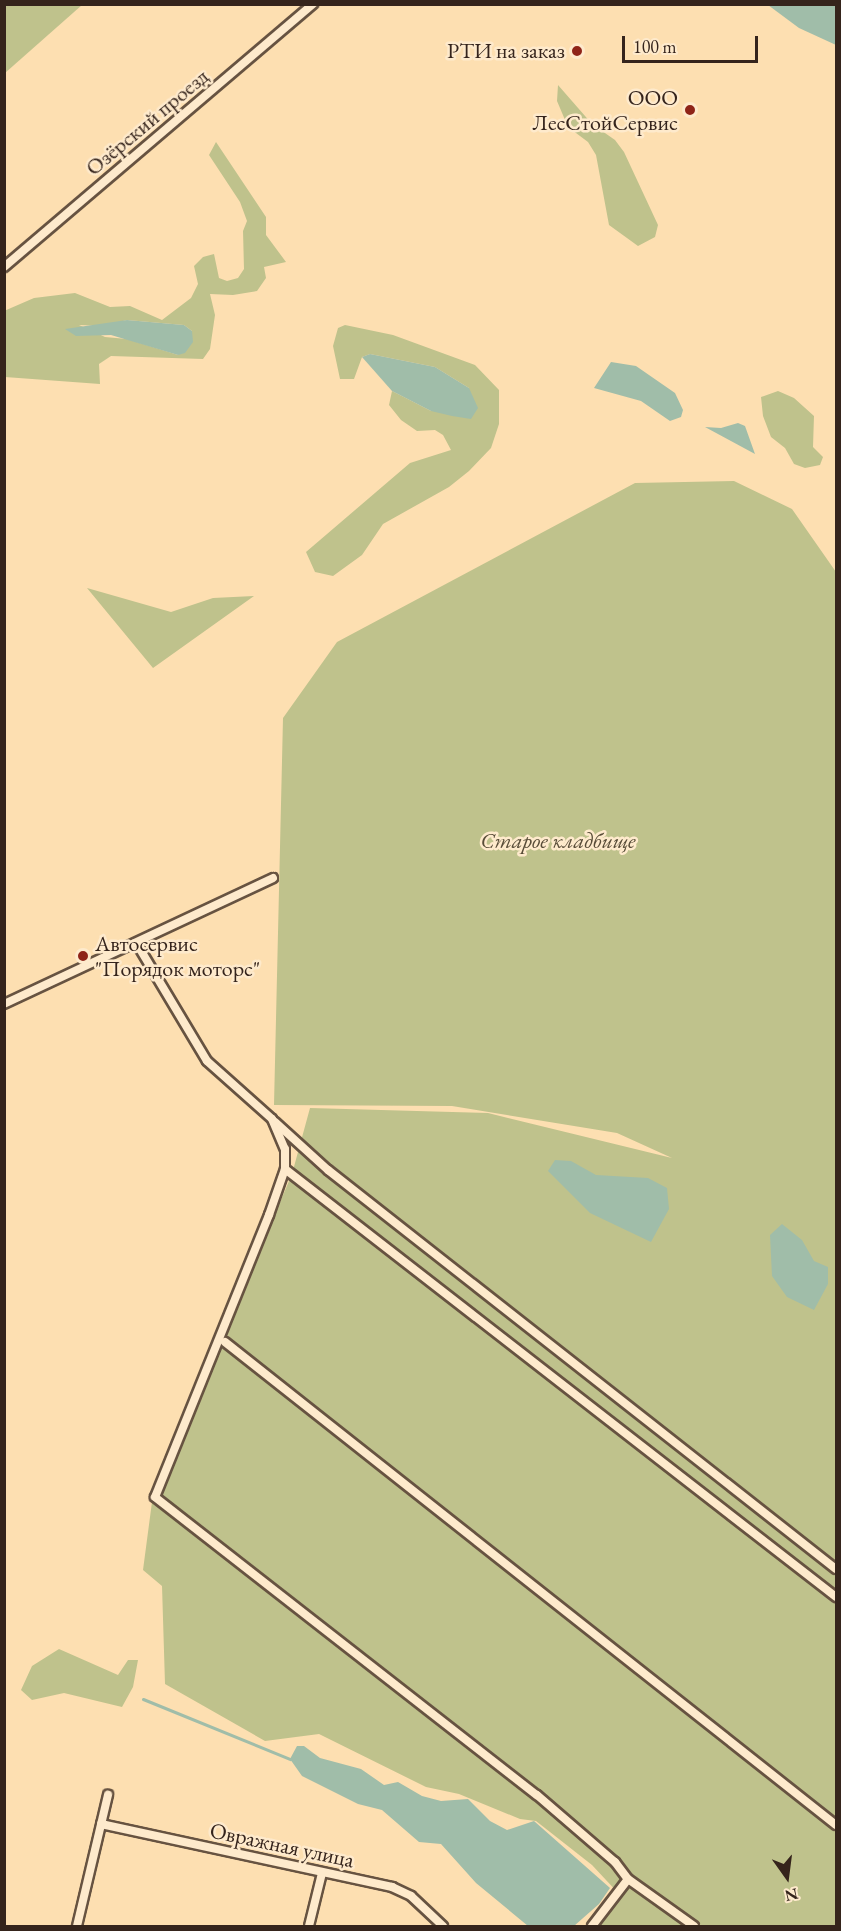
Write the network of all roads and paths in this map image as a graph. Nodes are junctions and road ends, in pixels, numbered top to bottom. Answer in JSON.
{"nodes":[{"id":1,"x":313,"y":4,"type":"edge"},
{"id":2,"x":4,"y":267,"type":"edge"},
{"id":3,"x":273,"y":878,"type":"dead end"},
{"id":4,"x":137,"y":944,"type":"junction"},
{"id":5,"x":4,"y":1004,"type":"edge"},
{"id":6,"x":272,"y":1119,"type":"junction"},
{"id":7,"x":285,"y":1169,"type":"junction"},
{"id":8,"x":225,"y":1342,"type":"dead end"},
{"id":9,"x":837,"y":1569,"type":"edge"},
{"id":10,"x":837,"y":1597,"type":"edge"},
{"id":11,"x":108,"y":1795,"type":"dead end"},
{"id":12,"x":101,"y":1824,"type":"junction"},
{"id":13,"x":837,"y":1825,"type":"edge"},
{"id":14,"x":322,"y":1873,"type":"junction"},
{"id":15,"x":628,"y":1878,"type":"junction"},
{"id":16,"x":77,"y":1926,"type":"edge"},
{"id":17,"x":309,"y":1926,"type":"edge"},
{"id":18,"x":443,"y":1926,"type":"edge"},
{"id":19,"x":592,"y":1926,"type":"edge"},
{"id":20,"x":694,"y":1926,"type":"edge"}],
"edges":[{"from":1,"to":2,"type":"street","name":"Озёрский проезд"},
{"from":3,"to":4,"type":"street"},
{"from":4,"to":5,"type":"street"},
{"from":4,"to":6,"type":"street"},
{"from":6,"to":7,"type":"street"},
{"from":6,"to":9,"type":"street"},
{"from":7,"to":10,"type":"street"},
{"from":7,"to":15,"type":"street"},
{"from":8,"to":13,"type":"street"},
{"from":11,"to":12,"type":"street"},
{"from":12,"to":14,"type":"street","name":"Овражная улица"},
{"from":12,"to":16,"type":"street"},
{"from":14,"to":17,"type":"street"},
{"from":14,"to":18,"type":"street","name":"Овражная улица"},
{"from":15,"to":19,"type":"street"},
{"from":15,"to":20,"type":"street"}]}
